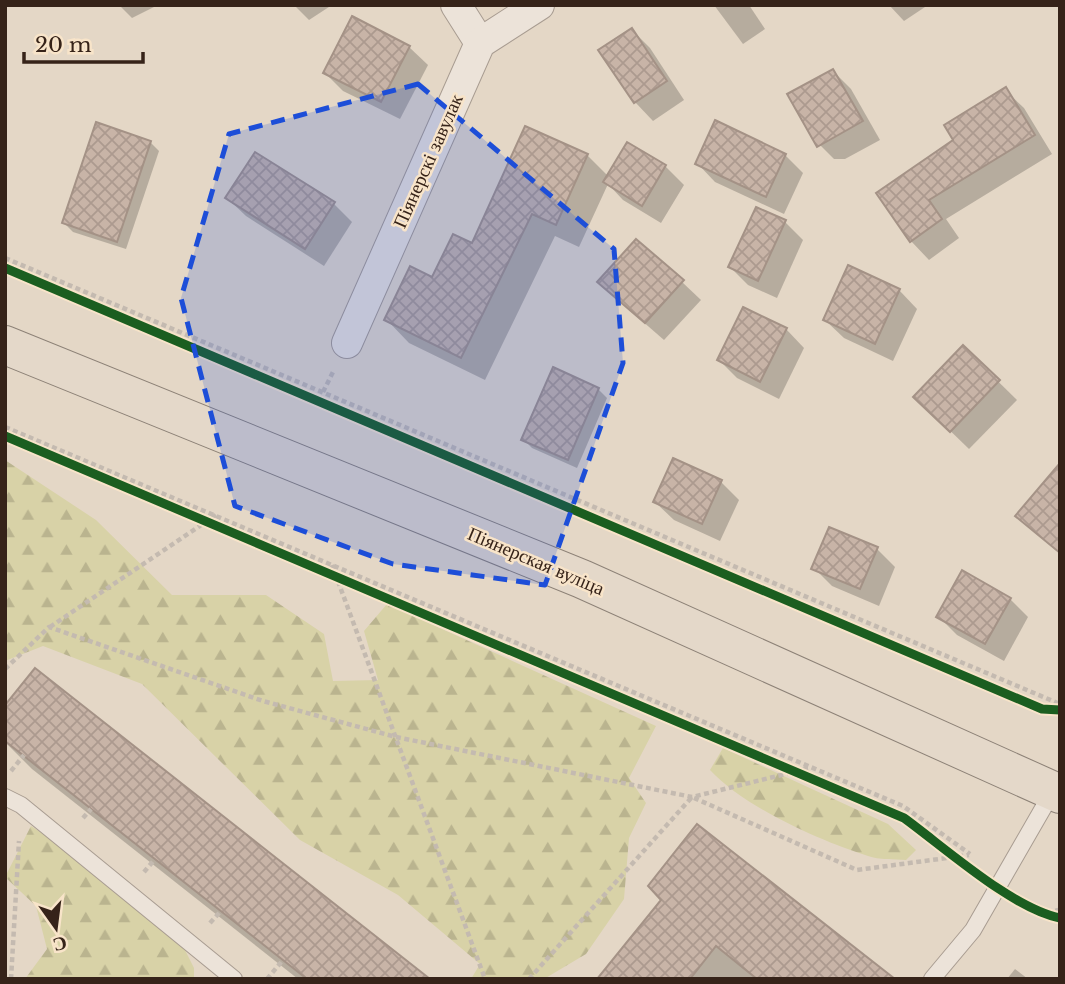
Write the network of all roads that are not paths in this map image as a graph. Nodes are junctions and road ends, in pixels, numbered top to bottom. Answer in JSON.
{"nodes":[{"id":1,"x":456,"y":5,"type":"edge"},
{"id":2,"x":540,"y":5,"type":"edge"},
{"id":3,"x":480,"y":43,"type":"junction"},
{"id":4,"x":347,"y":342,"type":"dead end"},
{"id":5,"x":5,"y":345,"type":"edge"},
{"id":6,"x":1057,"y":790,"type":"edge"},
{"id":7,"x":5,"y":797,"type":"edge"},
{"id":8,"x":233,"y":979,"type":"edge"},
{"id":9,"x":932,"y":979,"type":"edge"}],
"edges":[{"from":1,"to":3,"type":"street"},
{"from":2,"to":3,"type":"street"},
{"from":3,"to":4,"type":"street","name":"Піянерскі завулак"},
{"from":5,"to":6,"type":"main road","name":"Піянерская вуліца"},
{"from":6,"to":9,"type":"lane"},
{"from":7,"to":8,"type":"lane"}]}
